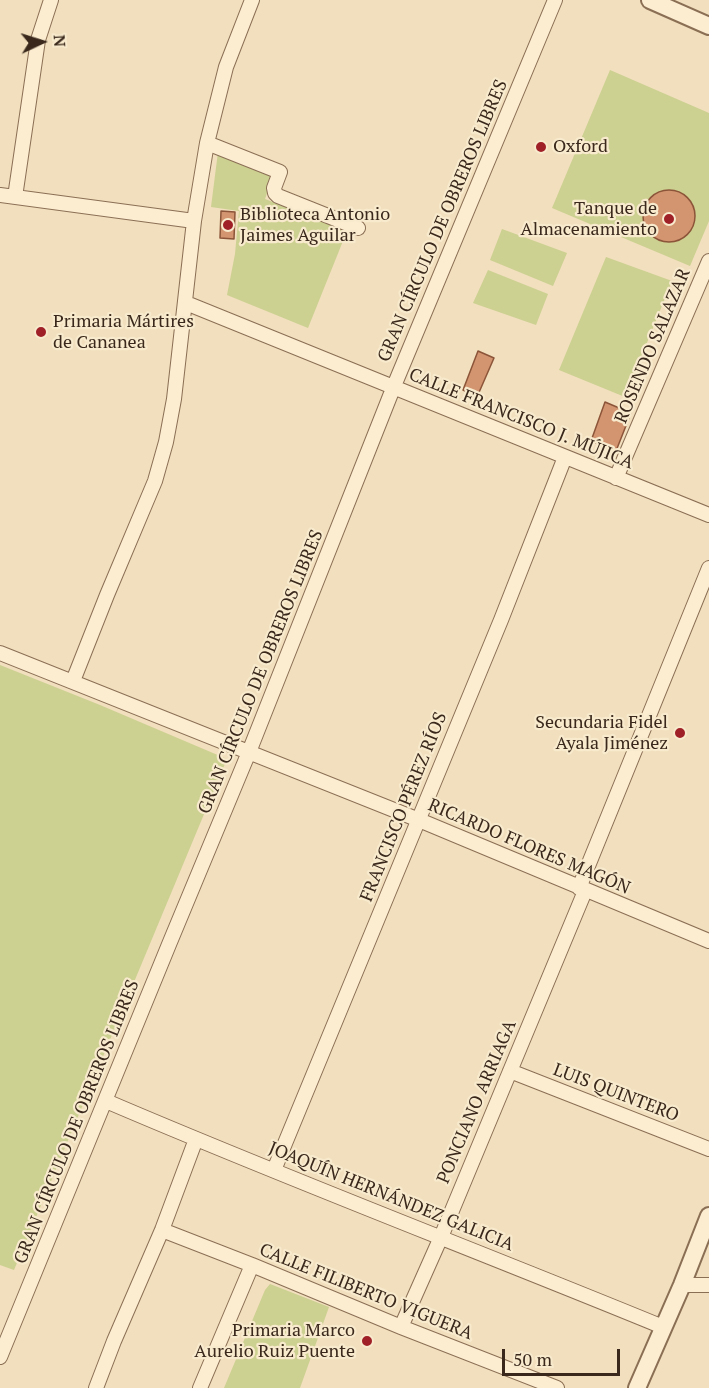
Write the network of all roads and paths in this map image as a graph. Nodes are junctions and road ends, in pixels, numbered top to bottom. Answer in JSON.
{"nodes":[{"id":1,"x":51,"y":0,"type":"edge"},
{"id":2,"x":252,"y":0,"type":"edge"},
{"id":3,"x":555,"y":0,"type":"edge"},
{"id":4,"x":650,"y":0,"type":"edge"},
{"id":5,"x":709,"y":26,"type":"edge"},
{"id":6,"x":207,"y":142,"type":"junction"},
{"id":7,"x":0,"y":195,"type":"edge"},
{"id":8,"x":15,"y":197,"type":"junction"},
{"id":9,"x":194,"y":221,"type":"junction"},
{"id":10,"x":358,"y":228,"type":"dead end"},
{"id":11,"x":709,"y":261,"type":"edge"},
{"id":12,"x":186,"y":303,"type":"junction"},
{"id":13,"x":394,"y":386,"type":"junction"},
{"id":14,"x":565,"y":457,"type":"junction"},
{"id":15,"x":616,"y":477,"type":"junction"},
{"id":16,"x":709,"y":515,"type":"edge"},
{"id":17,"x":709,"y":568,"type":"edge"},
{"id":18,"x":0,"y":653,"type":"edge"},
{"id":19,"x":73,"y":681,"type":"junction"},
{"id":20,"x":249,"y":752,"type":"junction"},
{"id":21,"x":419,"y":820,"type":"junction"},
{"id":22,"x":582,"y":889,"type":"junction"},
{"id":23,"x":709,"y":941,"type":"edge"},
{"id":24,"x":510,"y":1071,"type":"junction"},
{"id":25,"x":106,"y":1101,"type":"junction"},
{"id":26,"x":196,"y":1139,"type":"junction"},
{"id":27,"x":709,"y":1149,"type":"edge"},
{"id":28,"x":274,"y":1170,"type":"junction"},
{"id":29,"x":709,"y":1216,"type":"edge"},
{"id":30,"x":162,"y":1230,"type":"junction"},
{"id":31,"x":441,"y":1237,"type":"junction"},
{"id":32,"x":252,"y":1265,"type":"junction"},
{"id":33,"x":682,"y":1285,"type":"junction"},
{"id":34,"x":709,"y":1285,"type":"edge"},
{"id":35,"x":663,"y":1327,"type":"junction"},
{"id":36,"x":400,"y":1328,"type":"junction"},
{"id":37,"x":0,"y":1358,"type":"edge"},
{"id":38,"x":521,"y":1382,"type":"edge"},
{"id":39,"x":96,"y":1388,"type":"edge"},
{"id":40,"x":200,"y":1388,"type":"edge"},
{"id":41,"x":557,"y":1388,"type":"edge"},
{"id":42,"x":637,"y":1388,"type":"edge"}],
"edges":[{"from":1,"to":8,"type":"street"},
{"from":2,"to":6,"type":"street"},
{"from":3,"to":13,"type":"street","name":"GRAN CÍRCULO DE OBREROS LIBRES"},
{"from":4,"to":5,"type":"street"},
{"from":6,"to":9,"type":"street"},
{"from":6,"to":10,"type":"street"},
{"from":7,"to":8,"type":"street"},
{"from":8,"to":9,"type":"street"},
{"from":9,"to":12,"type":"street"},
{"from":11,"to":15,"type":"street","name":"ROSENDO SALAZAR"},
{"from":12,"to":13,"type":"street","name":"CALLE FRANCISCO J. MÚJICA"},
{"from":12,"to":19,"type":"street"},
{"from":13,"to":14,"type":"street","name":"CALLE FRANCISCO J. MÚJICA"},
{"from":13,"to":20,"type":"street","name":"GRAN CÍRCULO DE OBREROS LIBRES"},
{"from":14,"to":15,"type":"street","name":"CALLE FRANCISCO J. MÚJICA"},
{"from":14,"to":21,"type":"street","name":"FRANCISCO PÉREZ RÍOS"},
{"from":15,"to":16,"type":"street","name":"CALLE FRANCISCO J. MÚJICA"},
{"from":17,"to":22,"type":"street","name":"PONCIANO ARRIAGA"},
{"from":18,"to":19,"type":"street","name":"RICARDO FLORES MAGÓN"},
{"from":19,"to":20,"type":"street","name":"RICARDO FLORES MAGÓN"},
{"from":20,"to":21,"type":"street","name":"RICARDO FLORES MAGÓN"},
{"from":20,"to":25,"type":"street","name":"GRAN CÍRCULO DE OBREROS LIBRES"},
{"from":21,"to":22,"type":"street","name":"RICARDO FLORES MAGÓN"},
{"from":21,"to":28,"type":"street","name":"FRANCISCO PÉREZ RÍOS"},
{"from":22,"to":23,"type":"street","name":"RICARDO FLORES MAGÓN"},
{"from":22,"to":24,"type":"street","name":"PONCIANO ARRIAGA"},
{"from":24,"to":27,"type":"street","name":"LUIS QUINTERO"},
{"from":24,"to":31,"type":"street","name":"PONCIANO ARRIAGA"},
{"from":25,"to":26,"type":"street","name":"JOAQUÍN HERNÁNDEZ GALICIA"},
{"from":25,"to":37,"type":"street","name":"GRAN CÍRCULO DE OBREROS LIBRES"},
{"from":26,"to":28,"type":"street","name":"JOAQUÍN HERNÁNDEZ GALICIA"},
{"from":26,"to":30,"type":"street"},
{"from":28,"to":31,"type":"street","name":"JOAQUÍN HERNÁNDEZ GALICIA"},
{"from":29,"to":33,"type":"street"},
{"from":30,"to":32,"type":"street","name":"CALLE FILIBERTO VIGUERA"},
{"from":30,"to":39,"type":"street"},
{"from":31,"to":35,"type":"street","name":"JOAQUÍN HERNÁNDEZ GALICIA"},
{"from":31,"to":36,"type":"street","name":"PONCIANO ARRIAGA"},
{"from":32,"to":36,"type":"street","name":"CALLE FILIBERTO VIGUERA"},
{"from":32,"to":40,"type":"street"},
{"from":33,"to":34,"type":"street"},
{"from":33,"to":35,"type":"street"},
{"from":35,"to":42,"type":"street"},
{"from":36,"to":38,"type":"street","name":"CALLE FILIBERTO VIGUERA"},
{"from":38,"to":41,"type":"street","name":"CALLE FILIBERTO VIGUERA"}]}
